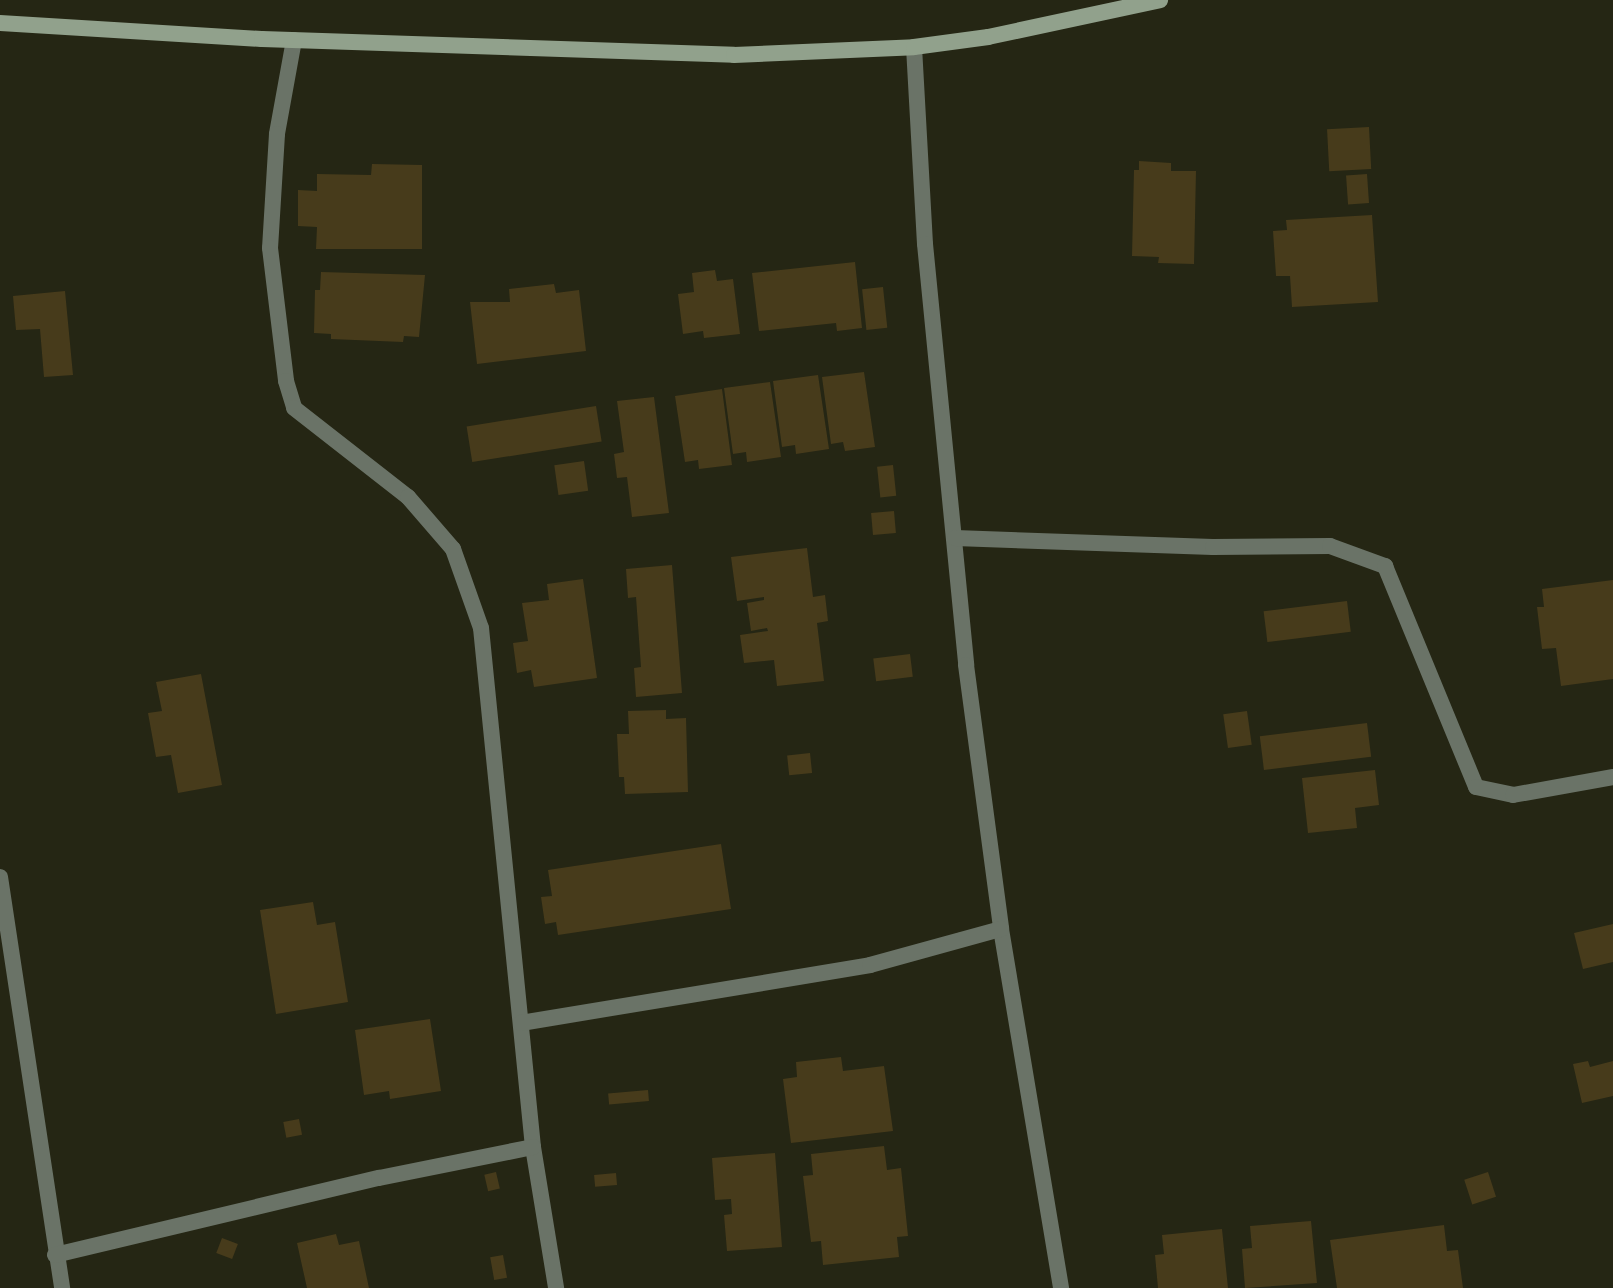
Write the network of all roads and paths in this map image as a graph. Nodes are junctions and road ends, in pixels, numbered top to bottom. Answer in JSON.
{"nodes":[{"id":1,"x":1160,"y":0,"type":"edge"},
{"id":2,"x":0,"y":23,"type":"edge"},
{"id":3,"x":294,"y":40,"type":"junction"},
{"id":4,"x":914,"y":47,"type":"junction"},
{"id":5,"x":955,"y":538,"type":"junction"},
{"id":6,"x":1613,"y":777,"type":"edge"},
{"id":7,"x":0,"y":877,"type":"edge"},
{"id":8,"x":1001,"y":929,"type":"junction"},
{"id":9,"x":8,"y":969,"type":"edge"},
{"id":10,"x":521,"y":1023,"type":"junction"},
{"id":11,"x":533,"y":1147,"type":"junction"},
{"id":12,"x":55,"y":1255,"type":"junction"},
{"id":13,"x":62,"y":1288,"type":"edge"},
{"id":14,"x":556,"y":1288,"type":"edge"},
{"id":15,"x":1061,"y":1288,"type":"edge"}],
"edges":[{"from":1,"to":4,"type":"street"},
{"from":2,"to":3,"type":"street"},
{"from":3,"to":4,"type":"street"},
{"from":3,"to":10,"type":"street"},
{"from":4,"to":5,"type":"street"},
{"from":5,"to":6,"type":"street"},
{"from":5,"to":8,"type":"street"},
{"from":7,"to":9,"type":"street"},
{"from":8,"to":10,"type":"street"},
{"from":8,"to":15,"type":"street"},
{"from":9,"to":12,"type":"street"},
{"from":10,"to":11,"type":"street"},
{"from":11,"to":12,"type":"street"},
{"from":11,"to":14,"type":"street"},
{"from":12,"to":13,"type":"street"}]}
